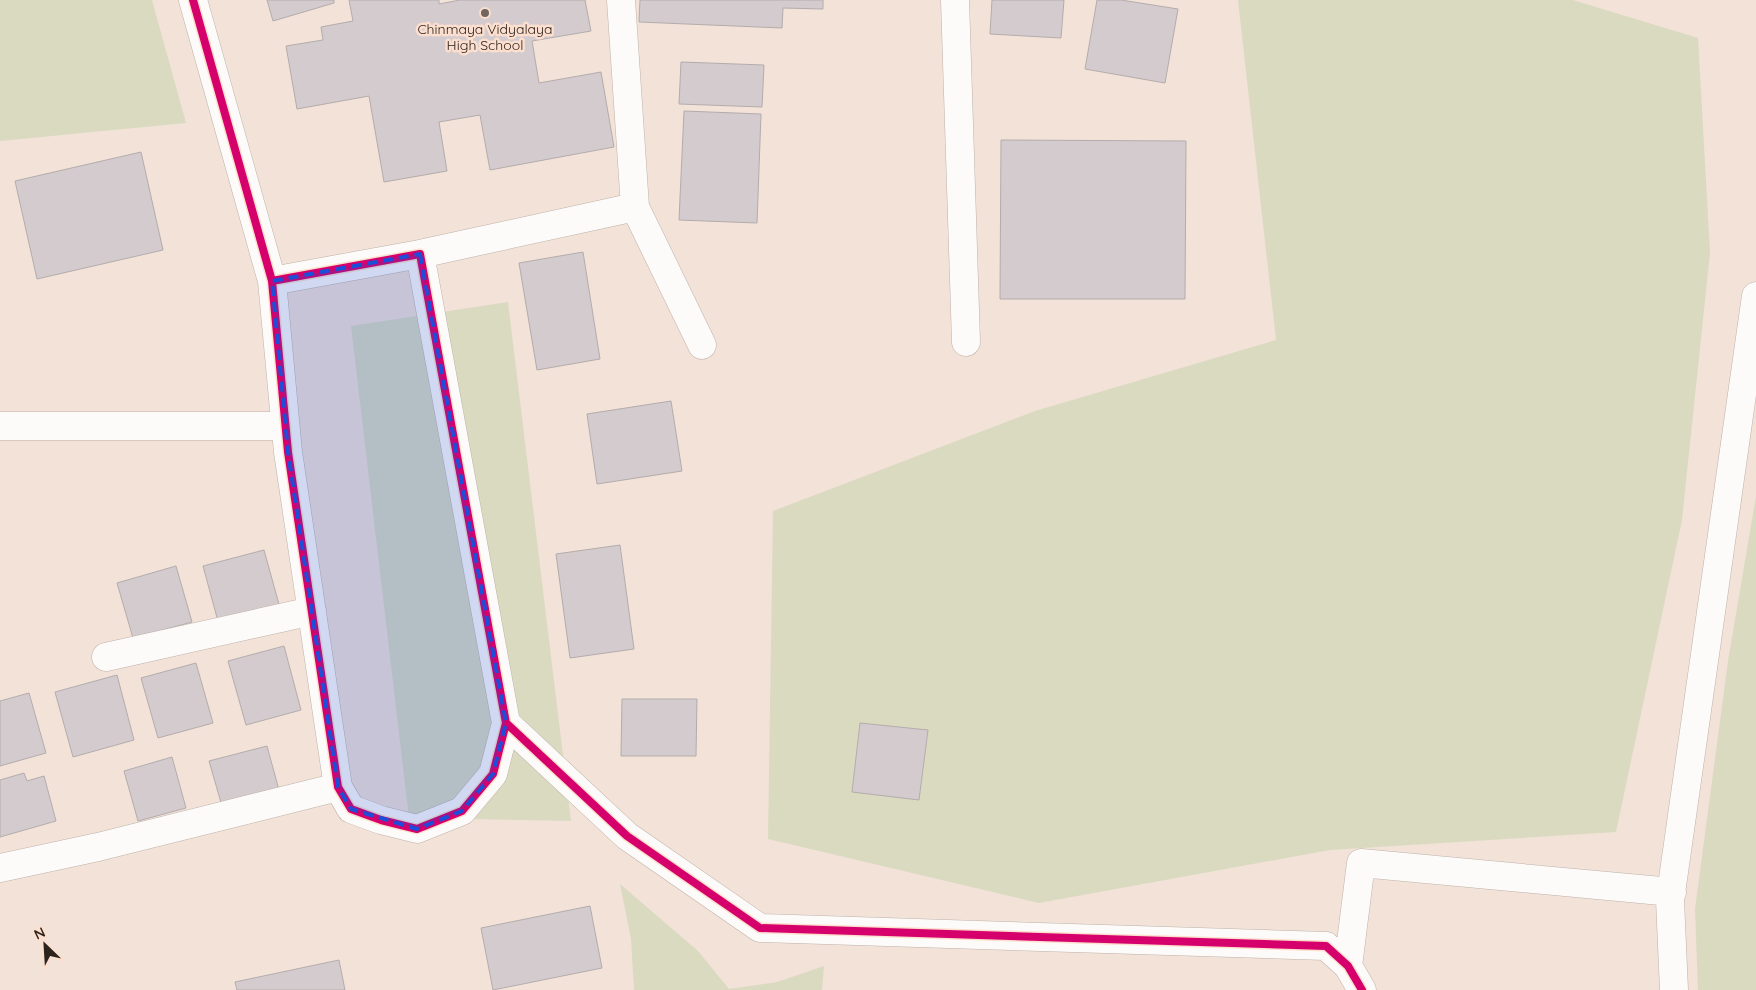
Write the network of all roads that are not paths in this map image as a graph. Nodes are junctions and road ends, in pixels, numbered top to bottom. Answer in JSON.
{"nodes":[{"id":1,"x":193,"y":0,"type":"edge"},
{"id":2,"x":621,"y":0,"type":"edge"},
{"id":3,"x":955,"y":0,"type":"edge"},
{"id":4,"x":635,"y":207,"type":"junction"},
{"id":5,"x":420,"y":254,"type":"junction"},
{"id":6,"x":272,"y":281,"type":"junction"},
{"id":7,"x":1756,"y":296,"type":"edge"},
{"id":8,"x":966,"y":342,"type":"dead end"},
{"id":9,"x":702,"y":345,"type":"dead end"},
{"id":10,"x":1751,"y":374,"type":"edge"},
{"id":11,"x":0,"y":426,"type":"edge"},
{"id":12,"x":285,"y":426,"type":"junction"},
{"id":13,"x":312,"y":610,"type":"junction"},
{"id":14,"x":106,"y":657,"type":"dead end"},
{"id":15,"x":506,"y":723,"type":"junction"},
{"id":16,"x":338,"y":787,"type":"junction"},
{"id":17,"x":0,"y":868,"type":"edge"},
{"id":18,"x":1672,"y":892,"type":"junction"},
{"id":19,"x":1348,"y":966,"type":"junction"},
{"id":20,"x":1362,"y":990,"type":"edge"},
{"id":21,"x":1674,"y":990,"type":"edge"}],
"edges":[{"from":1,"to":6,"type":"street"},
{"from":2,"to":4,"type":"street"},
{"from":3,"to":8,"type":"street"},
{"from":4,"to":5,"type":"street"},
{"from":4,"to":9,"type":"street"},
{"from":5,"to":6,"type":"street"},
{"from":5,"to":15,"type":"street"},
{"from":6,"to":12,"type":"street"},
{"from":7,"to":10,"type":"street"},
{"from":10,"to":18,"type":"street"},
{"from":11,"to":12,"type":"street"},
{"from":12,"to":13,"type":"street"},
{"from":13,"to":14,"type":"street"},
{"from":13,"to":16,"type":"street"},
{"from":15,"to":16,"type":"street"},
{"from":15,"to":19,"type":"street"},
{"from":16,"to":17,"type":"street"},
{"from":18,"to":19,"type":"street"},
{"from":18,"to":21,"type":"street"},
{"from":19,"to":20,"type":"street"}]}
